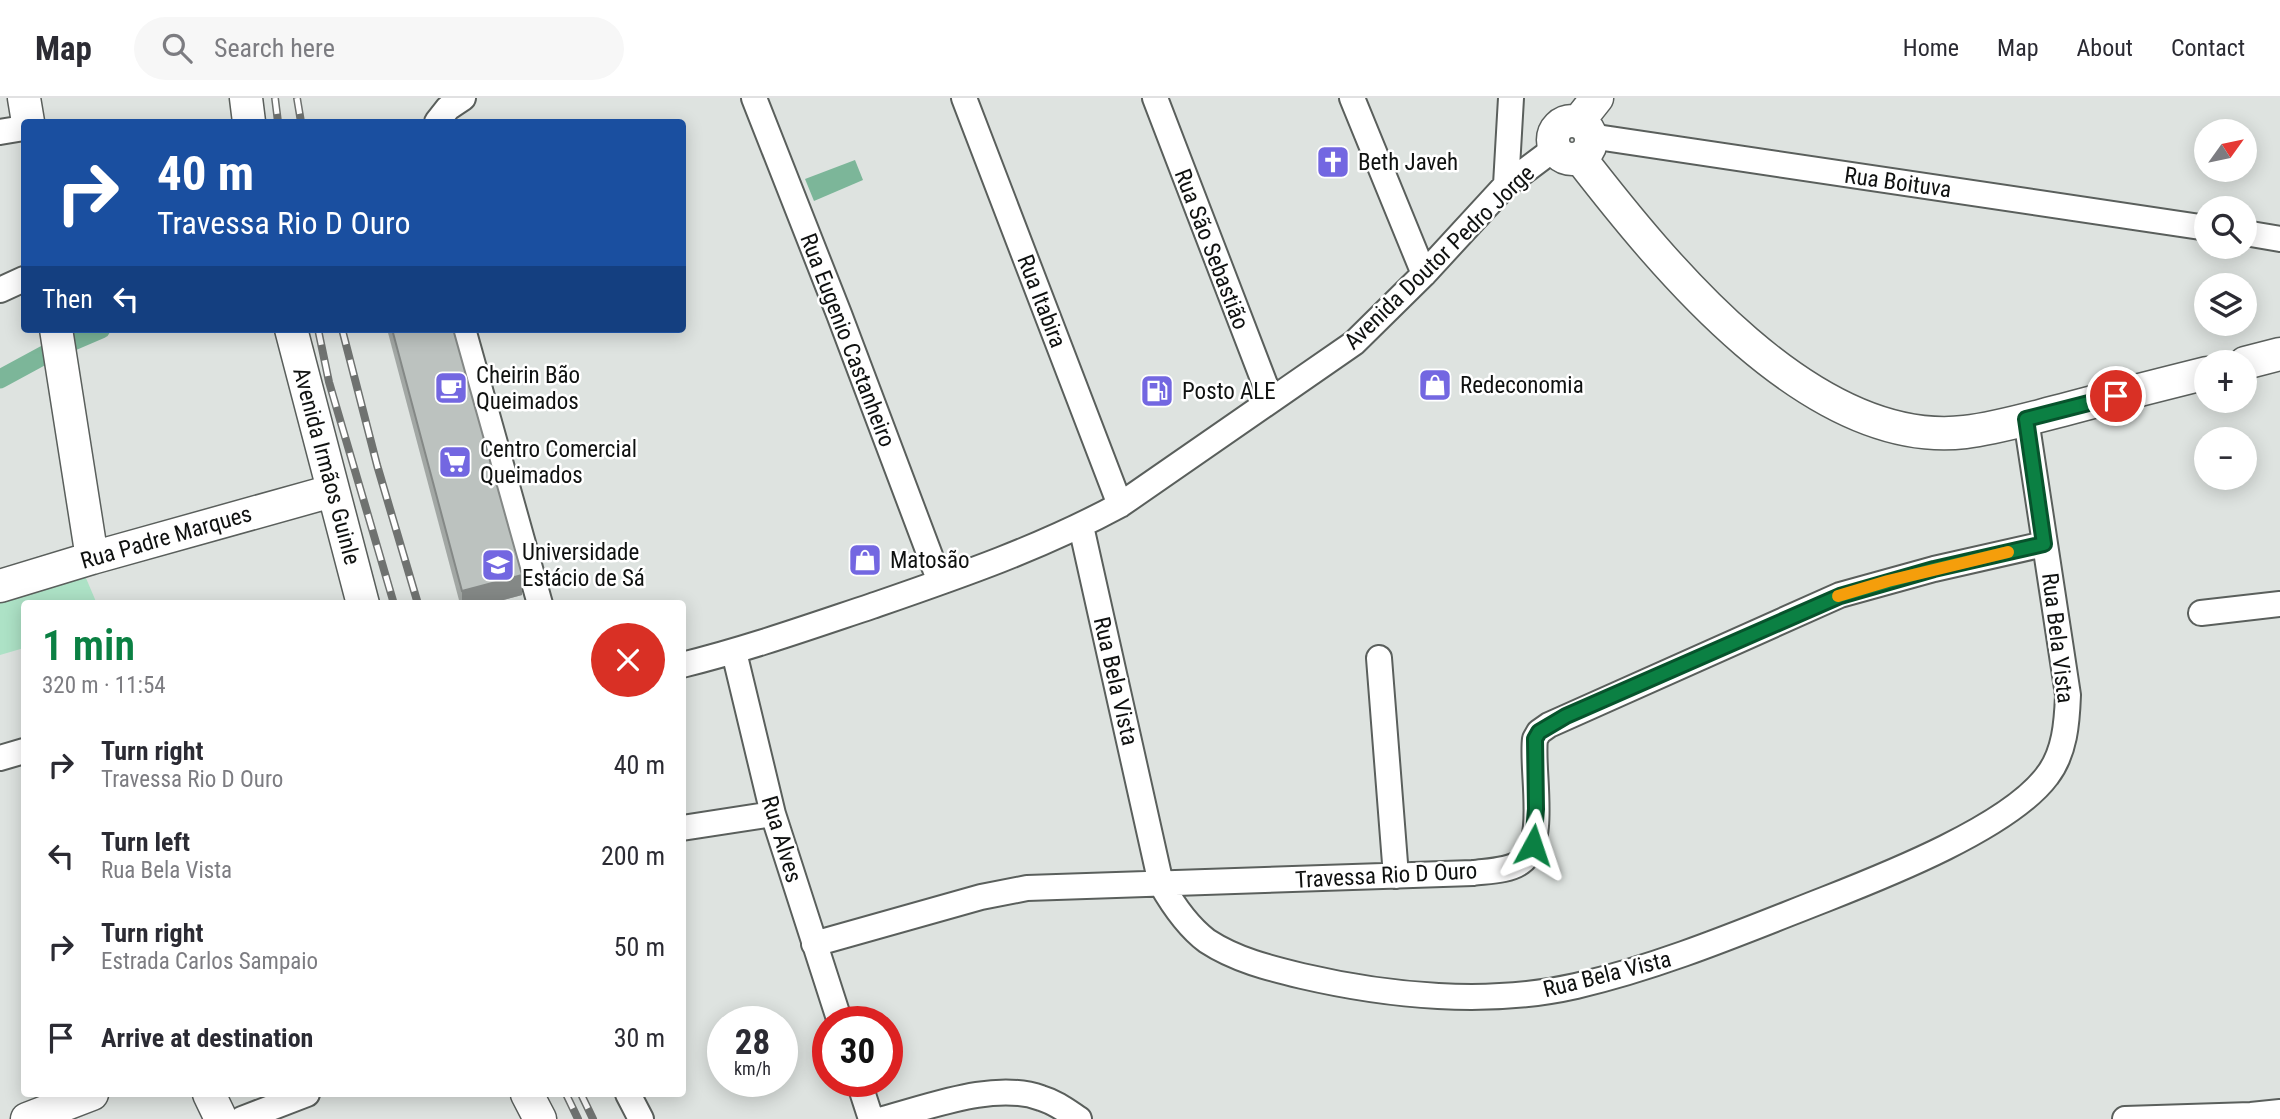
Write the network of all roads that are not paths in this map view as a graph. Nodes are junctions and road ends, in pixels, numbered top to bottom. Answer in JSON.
{"nodes":[{"id":1,"x":24,"y":98,"type":"edge"},
{"id":2,"x":246,"y":98,"type":"edge"},
{"id":3,"x":754,"y":98,"type":"edge"},
{"id":4,"x":964,"y":98,"type":"edge"},
{"id":5,"x":1155,"y":98,"type":"edge"},
{"id":6,"x":1352,"y":98,"type":"edge"},
{"id":7,"x":1511,"y":98,"type":"edge"},
{"id":8,"x":28,"y":119,"type":"edge"},
{"id":9,"x":249,"y":119,"type":"edge"},
{"id":10,"x":21,"y":128,"type":"edge"},
{"id":11,"x":0,"y":132,"type":"edge"},
{"id":12,"x":1580,"y":132,"type":"edge"},
{"id":13,"x":1506,"y":185,"type":"junction"},
{"id":14,"x":2194,"y":226,"type":"edge"},
{"id":15,"x":2257,"y":235,"type":"edge"},
{"id":16,"x":2280,"y":239,"type":"edge"},
{"id":17,"x":1424,"y":274,"type":"junction"},
{"id":18,"x":21,"y":280,"type":"edge"},
{"id":19,"x":0,"y":290,"type":"edge"},
{"id":20,"x":57,"y":333,"type":"edge"},
{"id":21,"x":292,"y":333,"type":"edge"},
{"id":22,"x":464,"y":333,"type":"edge"},
{"id":23,"x":2280,"y":354,"type":"edge"},
{"id":24,"x":2257,"y":360,"type":"edge"},
{"id":25,"x":2194,"y":376,"type":"edge"},
{"id":26,"x":1270,"y":400,"type":"junction"},
{"id":27,"x":2026,"y":419,"type":"junction"},
{"id":28,"x":332,"y":491,"type":"junction"},
{"id":29,"x":1120,"y":505,"type":"junction"},
{"id":30,"x":1081,"y":526,"type":"junction"},
{"id":31,"x":2044,"y":544,"type":"junction"},
{"id":32,"x":92,"y":558,"type":"junction"},
{"id":33,"x":940,"y":582,"type":"junction"},
{"id":34,"x":0,"y":586,"type":"edge"},
{"id":35,"x":362,"y":600,"type":"edge"},
{"id":36,"x":539,"y":600,"type":"edge"},
{"id":37,"x":2280,"y":604,"type":"edge"},
{"id":38,"x":2201,"y":613,"type":"dead end"},
{"id":39,"x":734,"y":652,"type":"junction"},
{"id":40,"x":1379,"y":658,"type":"dead end"},
{"id":41,"x":686,"y":664,"type":"edge"},
{"id":42,"x":21,"y":752,"type":"edge"},
{"id":43,"x":0,"y":758,"type":"edge"},
{"id":44,"x":773,"y":814,"type":"junction"},
{"id":45,"x":686,"y":827,"type":"edge"},
{"id":46,"x":1396,"y":876,"type":"junction"},
{"id":47,"x":1161,"y":884,"type":"junction"},
{"id":48,"x":814,"y":944,"type":"junction"},
{"id":49,"x":834,"y":1006,"type":"edge"},
{"id":50,"x":84,"y":1097,"type":"edge"},
{"id":51,"x":210,"y":1097,"type":"edge"},
{"id":52,"x":299,"y":1097,"type":"edge"},
{"id":53,"x":529,"y":1097,"type":"edge"},
{"id":54,"x":630,"y":1097,"type":"edge"},
{"id":55,"x":864,"y":1097,"type":"edge"},
{"id":56,"x":2280,"y":1112,"type":"edge"},
{"id":57,"x":2251,"y":1117,"type":"edge"},
{"id":58,"x":27,"y":1119,"type":"edge"},
{"id":59,"x":221,"y":1119,"type":"edge"},
{"id":60,"x":242,"y":1119,"type":"edge"},
{"id":61,"x":540,"y":1119,"type":"edge"},
{"id":62,"x":641,"y":1119,"type":"edge"},
{"id":63,"x":871,"y":1119,"type":"edge"},
{"id":64,"x":883,"y":1119,"type":"edge"},
{"id":65,"x":1079,"y":1119,"type":"edge"},
{"id":66,"x":2125,"y":1119,"type":"edge"}],
"edges":[{"from":1,"to":8,"type":"main road"},
{"from":2,"to":9,"type":"main road"},
{"from":3,"to":33,"type":"street","name":"Rua Eugenio Castanheiro"},
{"from":4,"to":29,"type":"street","name":"Rua Itabira"},
{"from":5,"to":26,"type":"street","name":"Rua São Sebastião"},
{"from":6,"to":17,"type":"street"},
{"from":7,"to":13,"type":"street"},
{"from":10,"to":11,"type":"street"},
{"from":12,"to":13,"type":"street","name":"Avenida Doutor Pedro Jorge"},
{"from":12,"to":14,"type":"street","name":"Rua Boituva"},
{"from":12,"to":27,"type":"main road"},
{"from":13,"to":17,"type":"street","name":"Avenida Doutor Pedro Jorge"},
{"from":15,"to":16,"type":"street"},
{"from":17,"to":26,"type":"street","name":"Avenida Doutor Pedro Jorge"},
{"from":18,"to":19,"type":"street"},
{"from":20,"to":32,"type":"main road"},
{"from":21,"to":28,"type":"main road","name":"Avenida Irmãos Guinle"},
{"from":22,"to":36,"type":"street"},
{"from":23,"to":24,"type":"main road"},
{"from":25,"to":27,"type":"main road"},
{"from":26,"to":29,"type":"street","name":"Avenida Doutor Pedro Jorge"},
{"from":27,"to":31,"type":"street","name":"Rua Bela Vista"},
{"from":28,"to":32,"type":"main road","name":"Rua Padre Marques"},
{"from":28,"to":35,"type":"main road","name":"Avenida Irmãos Guinle"},
{"from":29,"to":30,"type":"street","name":"Avenida Doutor Pedro Jorge"},
{"from":30,"to":33,"type":"street","name":"Avenida Doutor Pedro Jorge"},
{"from":30,"to":47,"type":"street","name":"Rua Bela Vista"},
{"from":31,"to":46,"type":"street","name":"Travessa Rio D Ouro"},
{"from":31,"to":47,"type":"street","name":"Rua Bela Vista"},
{"from":32,"to":34,"type":"main road","name":"Rua Padre Marques"},
{"from":33,"to":39,"type":"street","name":"Avenida Doutor Pedro Jorge"},
{"from":37,"to":38,"type":"street"},
{"from":39,"to":41,"type":"street","name":"Avenida Doutor Pedro Jorge"},
{"from":39,"to":44,"type":"street","name":"Rua Alves"},
{"from":40,"to":46,"type":"street"},
{"from":42,"to":43,"type":"street"},
{"from":44,"to":45,"type":"street"},
{"from":44,"to":48,"type":"street","name":"Rua Alves"},
{"from":46,"to":47,"type":"street","name":"Travessa Rio D Ouro"},
{"from":47,"to":48,"type":"street","name":"Travessa Rio D Ouro"},
{"from":48,"to":49,"type":"street","name":"Rua Alves"},
{"from":50,"to":58,"type":"main road"},
{"from":51,"to":59,"type":"main road"},
{"from":52,"to":60,"type":"street"},
{"from":53,"to":61,"type":"main road"},
{"from":54,"to":62,"type":"street"},
{"from":55,"to":63,"type":"street"},
{"from":56,"to":57,"type":"street"},
{"from":57,"to":66,"type":"street"},
{"from":64,"to":65,"type":"street"}]}
